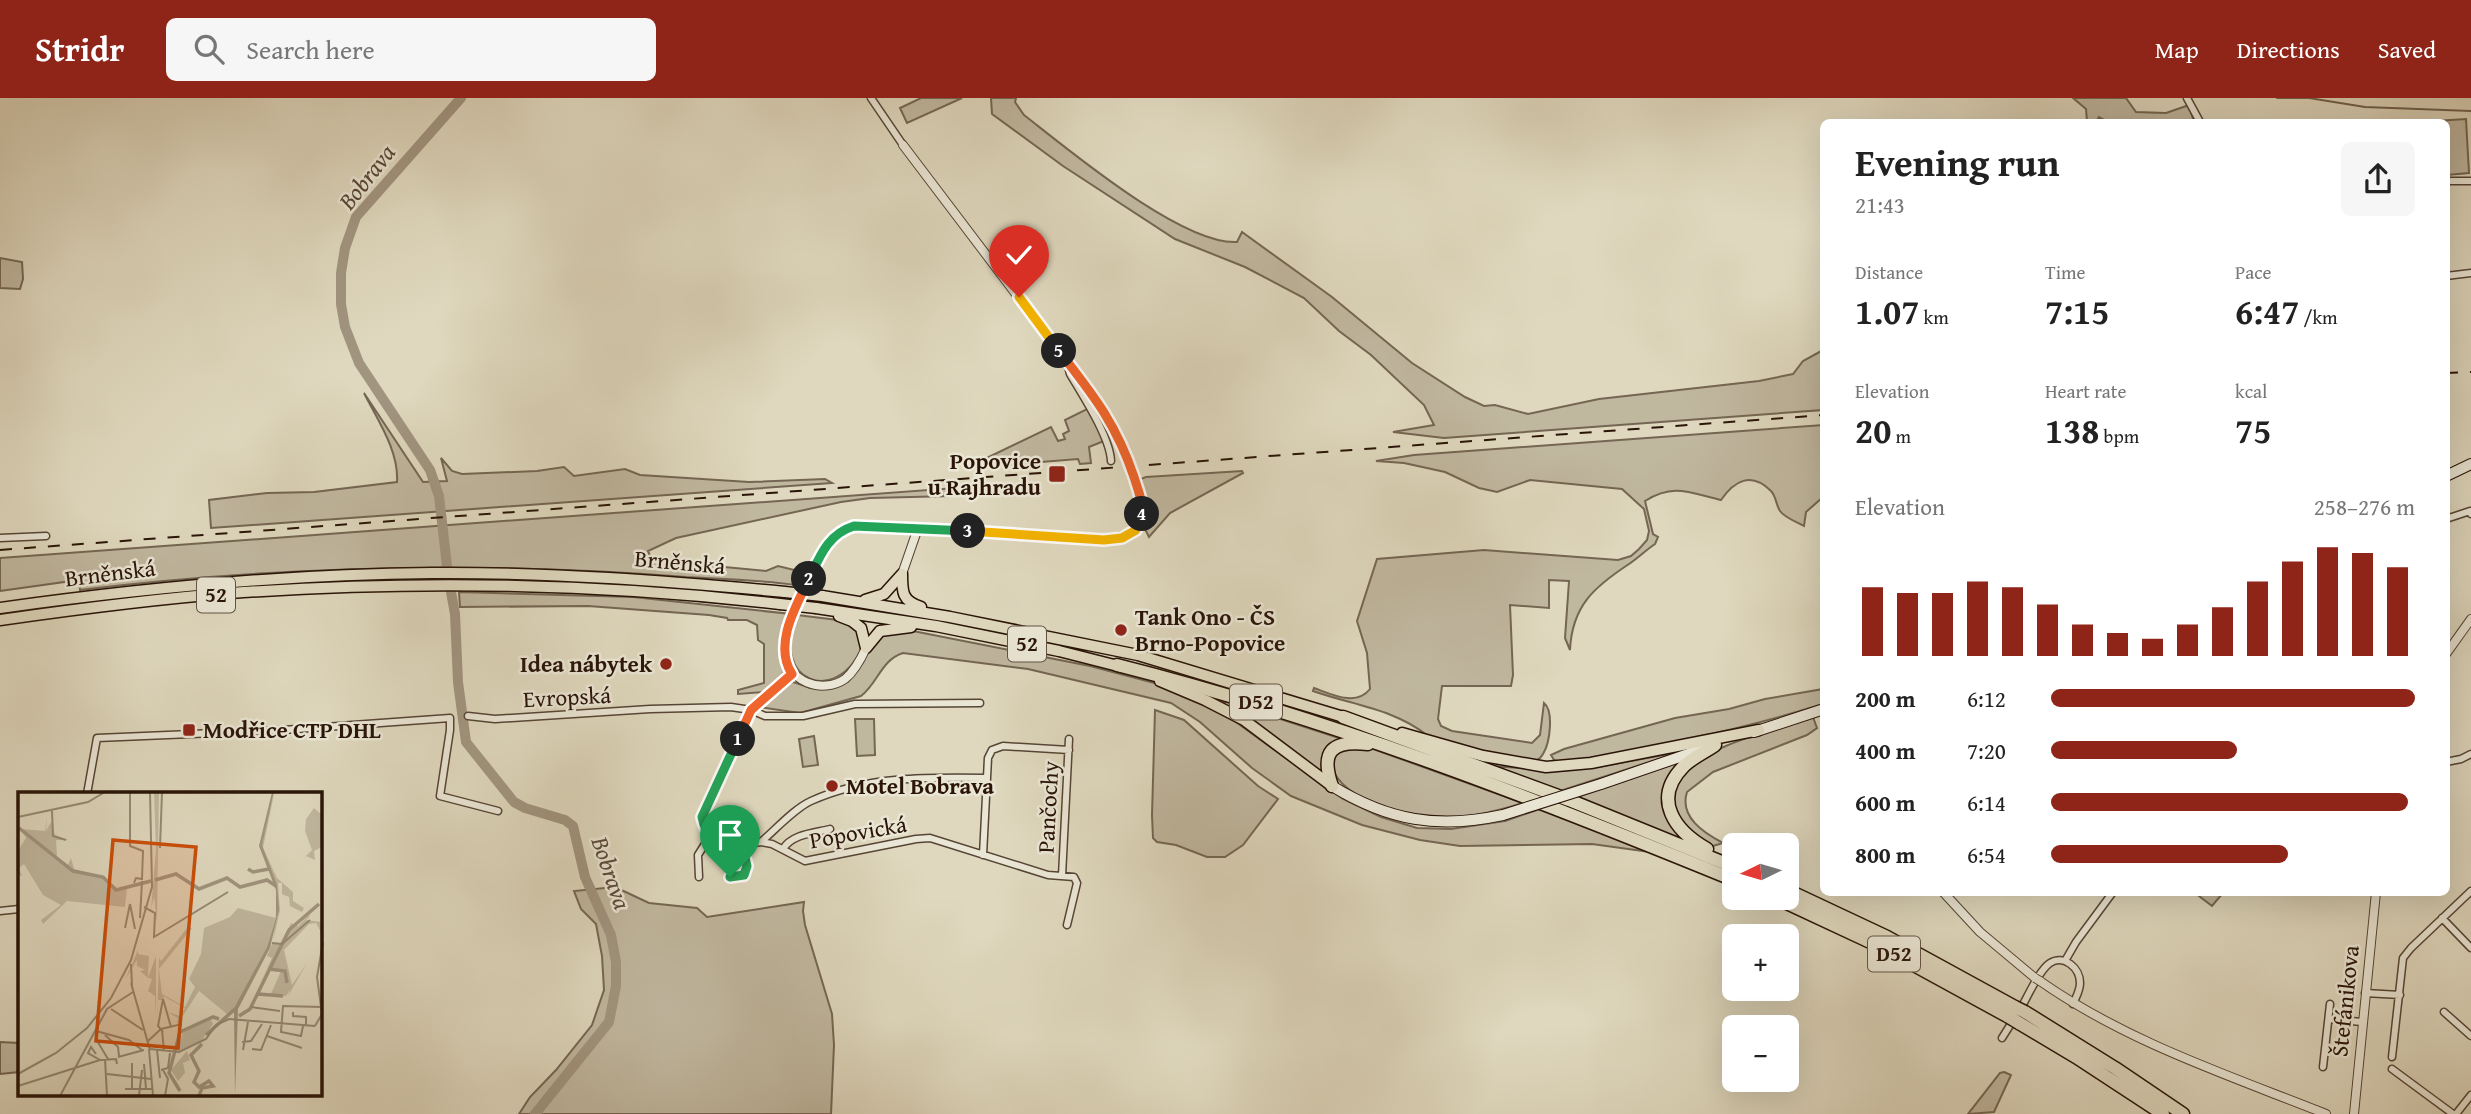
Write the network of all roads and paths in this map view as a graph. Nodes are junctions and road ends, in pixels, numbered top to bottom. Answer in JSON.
{"nodes":[{"id":1,"x":871,"y":98,"type":"edge"},
{"id":2,"x":2187,"y":98,"type":"edge"},
{"id":3,"x":2198,"y":119,"type":"edge"},
{"id":4,"x":903,"y":145,"type":"joint"},
{"id":5,"x":2450,"y":181,"type":"edge"},
{"id":6,"x":2471,"y":181,"type":"edge"},
{"id":7,"x":2471,"y":273,"type":"edge"},
{"id":8,"x":2450,"y":276,"type":"edge"},
{"id":9,"x":1072,"y":367,"type":"junction"},
{"id":10,"x":1111,"y":461,"type":"dead end"},
{"id":11,"x":2471,"y":464,"type":"edge"},
{"id":12,"x":2450,"y":473,"type":"edge"},
{"id":13,"x":2471,"y":514,"type":"edge"},
{"id":14,"x":2450,"y":518,"type":"edge"},
{"id":15,"x":918,"y":528,"type":"junction"},
{"id":16,"x":46,"y":536,"type":"dead end"},
{"id":17,"x":0,"y":538,"type":"edge"},
{"id":18,"x":902,"y":574,"type":"junction"},
{"id":19,"x":856,"y":602,"type":"junction"},
{"id":20,"x":0,"y":608,"type":"edge"},
{"id":21,"x":816,"y":608,"type":"junction"},
{"id":22,"x":950,"y":617,"type":"junction"},
{"id":23,"x":2471,"y":619,"type":"edge"},
{"id":24,"x":0,"y":620,"type":"edge"},
{"id":25,"x":936,"y":626,"type":"junction"},
{"id":26,"x":866,"y":648,"type":"junction"},
{"id":27,"x":2450,"y":648,"type":"edge"},
{"id":28,"x":1117,"y":665,"type":"junction"},
{"id":29,"x":792,"y":674,"type":"junction"},
{"id":30,"x":980,"y":703,"type":"dead end"},
{"id":31,"x":751,"y":710,"type":"junction"},
{"id":32,"x":1820,"y":710,"type":"edge"},
{"id":33,"x":468,"y":716,"type":"dead end"},
{"id":34,"x":1343,"y":717,"type":"junction"},
{"id":35,"x":1759,"y":730,"type":"junction"},
{"id":36,"x":1069,"y":739,"type":"dead end"},
{"id":37,"x":1715,"y":745,"type":"junction"},
{"id":38,"x":1393,"y":747,"type":"junction"},
{"id":39,"x":1069,"y":750,"type":"junction"},
{"id":40,"x":2471,"y":754,"type":"edge"},
{"id":41,"x":2450,"y":761,"type":"edge"},
{"id":42,"x":987,"y":778,"type":"junction"},
{"id":43,"x":1332,"y":786,"type":"junction"},
{"id":44,"x":87,"y":792,"type":"edge"},
{"id":45,"x":498,"y":811,"type":"dead end"},
{"id":46,"x":830,"y":829,"type":"dead end"},
{"id":47,"x":710,"y":836,"type":"junction"},
{"id":48,"x":761,"y":842,"type":"junction"},
{"id":49,"x":742,"y":845,"type":"junction"},
{"id":50,"x":783,"y":849,"type":"junction"},
{"id":51,"x":983,"y":855,"type":"junction"},
{"id":52,"x":1722,"y":859,"type":"edge"},
{"id":53,"x":1722,"y":861,"type":"edge"},
{"id":54,"x":1722,"y":875,"type":"edge"},
{"id":55,"x":1062,"y":876,"type":"junction"},
{"id":56,"x":699,"y":877,"type":"dead end"},
{"id":57,"x":730,"y":877,"type":"dead end"},
{"id":58,"x":2471,"y":891,"type":"edge"},
{"id":59,"x":1799,"y":896,"type":"edge"},
{"id":60,"x":1947,"y":896,"type":"edge"},
{"id":61,"x":2110,"y":896,"type":"edge"},
{"id":62,"x":2376,"y":896,"type":"edge"},
{"id":63,"x":18,"y":909,"type":"edge"},
{"id":64,"x":1799,"y":909,"type":"edge"},
{"id":65,"x":0,"y":911,"type":"edge"},
{"id":66,"x":2442,"y":918,"type":"junction"},
{"id":67,"x":1067,"y":925,"type":"dead end"},
{"id":68,"x":2471,"y":948,"type":"edge"},
{"id":69,"x":2065,"y":961,"type":"junction"},
{"id":70,"x":2365,"y":993,"type":"junction"},
{"id":71,"x":2400,"y":995,"type":"junction"},
{"id":72,"x":2073,"y":1004,"type":"junction"},
{"id":73,"x":2330,"y":1004,"type":"dead end"},
{"id":74,"x":2444,"y":1012,"type":"dead end"},
{"id":75,"x":2017,"y":1015,"type":"junction"},
{"id":76,"x":2329,"y":1019,"type":"junction"},
{"id":77,"x":2362,"y":1022,"type":"junction"},
{"id":78,"x":2471,"y":1036,"type":"edge"},
{"id":79,"x":2002,"y":1038,"type":"dead end"},
{"id":80,"x":2392,"y":1057,"type":"dead end"},
{"id":81,"x":2323,"y":1066,"type":"dead end"},
{"id":82,"x":2392,"y":1069,"type":"dead end"},
{"id":83,"x":2471,"y":1095,"type":"edge"},
{"id":84,"x":2163,"y":1114,"type":"edge"},
{"id":85,"x":2183,"y":1114,"type":"edge"},
{"id":86,"x":2326,"y":1114,"type":"edge"},
{"id":87,"x":2354,"y":1114,"type":"edge"},
{"id":88,"x":2455,"y":1114,"type":"edge"}],
"edges":[{"from":1,"to":4,"type":"street"},
{"from":2,"to":3,"type":"street"},
{"from":4,"to":9,"type":"street"},
{"from":5,"to":6,"type":"street"},
{"from":7,"to":8,"type":"street"},
{"from":9,"to":10,"type":"street"},
{"from":9,"to":15,"type":"street","bridge":true},
{"from":11,"to":12,"type":"main road"},
{"from":13,"to":14,"type":"street"},
{"from":15,"to":18,"type":"street"},
{"from":15,"to":29,"type":"street"},
{"from":16,"to":17,"type":"street"},
{"from":18,"to":19,"type":"highway"},
{"from":18,"to":22,"type":"highway"},
{"from":19,"to":20,"type":"highway","name":"Brněnská","number":"52","bridge":true},
{"from":19,"to":22,"type":"highway","name":"Brněnská","number":"52"},
{"from":21,"to":24,"type":"highway","name":"Brněnská","number":"52","bridge":true},
{"from":21,"to":25,"type":"highway","name":"Brněnská","number":"52"},
{"from":21,"to":26,"type":"highway"},
{"from":22,"to":34,"type":"highway","name":"Brněnská","number":"52"},
{"from":23,"to":27,"type":"street"},
{"from":25,"to":26,"type":"highway"},
{"from":25,"to":28,"type":"highway","name":"Brněnská","number":"52"},
{"from":26,"to":29,"type":"street"},
{"from":28,"to":38,"type":"highway","number":"D52"},
{"from":28,"to":43,"type":"highway","name":"Brněnská"},
{"from":29,"to":31,"type":"street"},
{"from":30,"to":31,"type":"street"},
{"from":31,"to":33,"type":"street","name":"Evropská"},
{"from":31,"to":47,"type":"street"},
{"from":32,"to":35,"type":"main road"},
{"from":34,"to":35,"type":"highway","name":"Brněnská"},
{"from":34,"to":53,"type":"highway"},
{"from":35,"to":37,"type":"main road"},
{"from":36,"to":39,"type":"street","name":"Pančochy"},
{"from":37,"to":43,"type":"main road","bridge":true},
{"from":37,"to":52,"type":"highway"},
{"from":38,"to":43,"type":"highway"},
{"from":38,"to":54,"type":"highway","number":"D52"},
{"from":39,"to":42,"type":"street"},
{"from":39,"to":55,"type":"street","name":"Pančochy"},
{"from":40,"to":41,"type":"street"},
{"from":42,"to":48,"type":"street"},
{"from":42,"to":51,"type":"street"},
{"from":44,"to":45,"type":"street"},
{"from":46,"to":50,"type":"street"},
{"from":47,"to":49,"type":"street","name":"Popovická"},
{"from":47,"to":56,"type":"street"},
{"from":48,"to":49,"type":"street","name":"Popovická"},
{"from":48,"to":50,"type":"street","name":"Popovická"},
{"from":49,"to":57,"type":"street"},
{"from":50,"to":51,"type":"street","name":"Popovická"},
{"from":51,"to":55,"type":"street","name":"Popovická"},
{"from":55,"to":67,"type":"street"},
{"from":58,"to":66,"type":"street"},
{"from":59,"to":75,"type":"highway","number":"D52"},
{"from":60,"to":72,"type":"street"},
{"from":61,"to":69,"type":"street"},
{"from":62,"to":70,"type":"street","name":"Štefánikova"},
{"from":63,"to":65,"type":"street"},
{"from":64,"to":75,"type":"highway","number":"D52"},
{"from":66,"to":68,"type":"street"},
{"from":66,"to":71,"type":"street"},
{"from":69,"to":72,"type":"street"},
{"from":69,"to":79,"type":"street"},
{"from":70,"to":71,"type":"street"},
{"from":70,"to":77,"type":"street","name":"Štefánikova"},
{"from":71,"to":80,"type":"street"},
{"from":72,"to":86,"type":"street"},
{"from":73,"to":76,"type":"street"},
{"from":74,"to":78,"type":"street"},
{"from":75,"to":84,"type":"highway","number":"D52"},
{"from":75,"to":85,"type":"highway","number":"D52"},
{"from":76,"to":77,"type":"street"},
{"from":76,"to":81,"type":"street"},
{"from":77,"to":87,"type":"street","name":"Štefánikova"},
{"from":82,"to":88,"type":"street"},
{"from":83,"to":88,"type":"street"}]}
